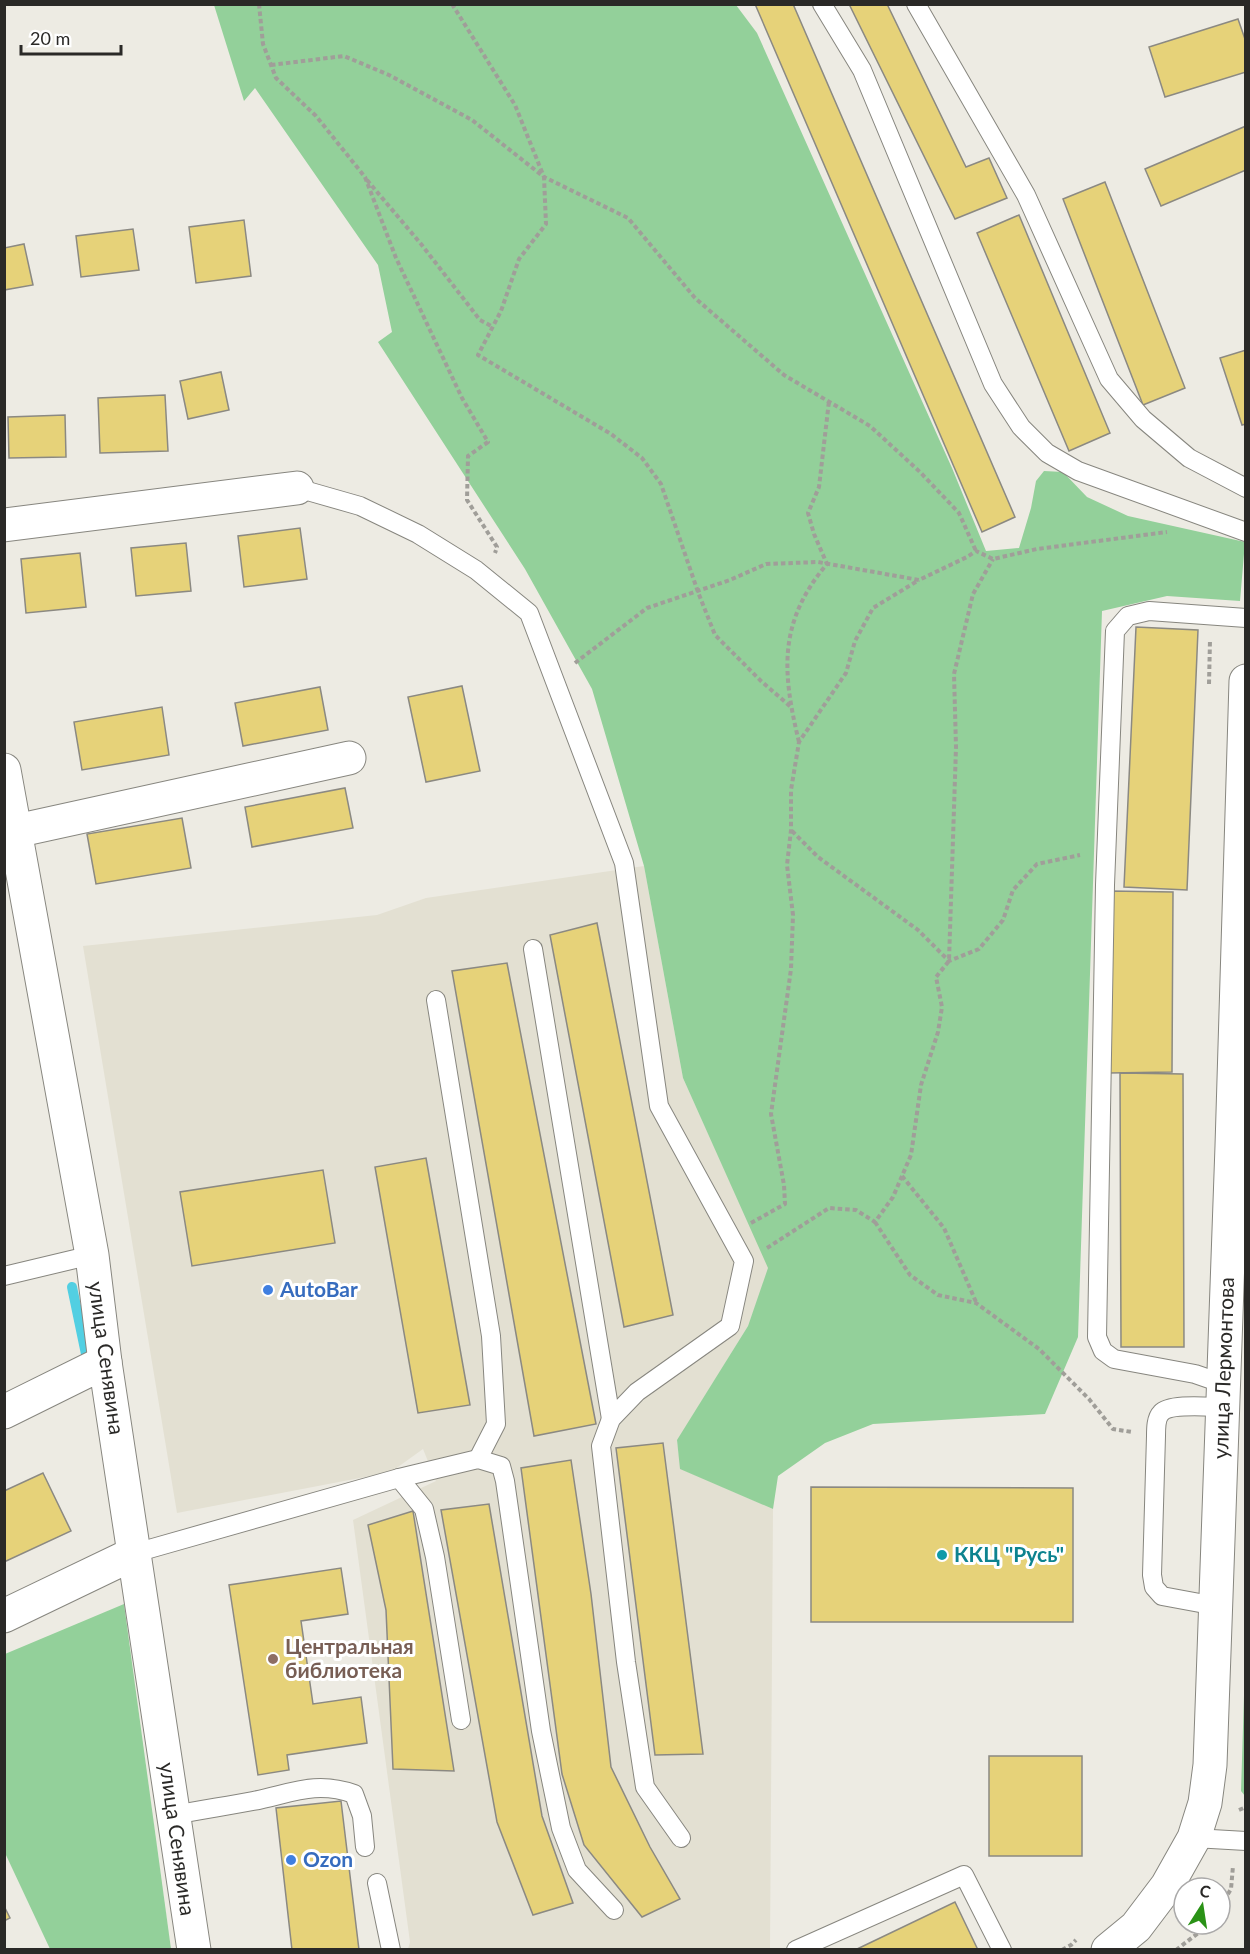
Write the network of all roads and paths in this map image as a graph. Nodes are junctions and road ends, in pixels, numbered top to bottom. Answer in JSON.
{"nodes":[{"id":1,"x":259,"y":4,"type":"edge"},
{"id":2,"x":452,"y":4,"type":"edge"},
{"id":3,"x":822,"y":4,"type":"edge"},
{"id":4,"x":916,"y":4,"type":"edge"},
{"id":5,"x":271,"y":65,"type":"junction"},
{"id":6,"x":365,"y":177,"type":"junction"},
{"id":7,"x":544,"y":177,"type":"junction"},
{"id":8,"x":493,"y":327,"type":"junction"},
{"id":9,"x":829,"y":402,"type":"junction"},
{"id":10,"x":297,"y":488,"type":"joint"},
{"id":11,"x":1245,"y":489,"type":"edge"},
{"id":12,"x":1218,"y":523,"type":"junction"},
{"id":13,"x":4,"y":525,"type":"edge"},
{"id":14,"x":1245,"y":532,"type":"edge"},
{"id":15,"x":976,"y":551,"type":"junction"},
{"id":16,"x":993,"y":559,"type":"junction"},
{"id":17,"x":827,"y":564,"type":"junction"},
{"id":18,"x":488,"y":580,"type":"junction"},
{"id":19,"x":919,"y":580,"type":"junction"},
{"id":20,"x":698,"y":592,"type":"junction"},
{"id":21,"x":1211,"y":615,"type":"junction"},
{"id":22,"x":1245,"y":618,"type":"edge"},
{"id":23,"x":554,"y":679,"type":"junction"},
{"id":24,"x":1245,"y":681,"type":"edge"},
{"id":25,"x":1209,"y":686,"type":"dead end"},
{"id":26,"x":791,"y":707,"type":"junction"},
{"id":27,"x":800,"y":742,"type":"junction"},
{"id":28,"x":349,"y":758,"type":"dead end"},
{"id":29,"x":4,"y":770,"type":"edge"},
{"id":30,"x":791,"y":830,"type":"junction"},
{"id":31,"x":16,"y":831,"type":"junction"},
{"id":32,"x":1107,"y":850,"type":"junction"},
{"id":33,"x":13,"y":869,"type":"edge"},
{"id":34,"x":533,"y":949,"type":"dead end"},
{"id":35,"x":949,"y":961,"type":"junction"},
{"id":36,"x":436,"y":1000,"type":"dead end"},
{"id":37,"x":1239,"y":1146,"type":"edge"},
{"id":38,"x":902,"y":1176,"type":"junction"},
{"id":39,"x":875,"y":1222,"type":"junction"},
{"id":40,"x":730,"y":1235,"type":"junction"},
{"id":41,"x":92,"y":1255,"type":"junction"},
{"id":42,"x":744,"y":1261,"type":"junction"},
{"id":43,"x":4,"y":1276,"type":"edge"},
{"id":44,"x":976,"y":1303,"type":"junction"},
{"id":45,"x":105,"y":1362,"type":"junction"},
{"id":46,"x":1223,"y":1396,"type":"junction"},
{"id":47,"x":4,"y":1412,"type":"edge"},
{"id":48,"x":611,"y":1419,"type":"junction"},
{"id":49,"x":1156,"y":1436,"type":"junction"},
{"id":50,"x":478,"y":1460,"type":"junction"},
{"id":51,"x":399,"y":1478,"type":"junction"},
{"id":52,"x":135,"y":1552,"type":"junction"},
{"id":53,"x":1216,"y":1606,"type":"junction"},
{"id":54,"x":4,"y":1616,"type":"edge"},
{"id":55,"x":461,"y":1720,"type":"dead end"},
{"id":56,"x":1245,"y":1807,"type":"edge"},
{"id":57,"x":1239,"y":1810,"type":"dead end"},
{"id":58,"x":174,"y":1815,"type":"junction"},
{"id":59,"x":681,"y":1838,"type":"dead end"},
{"id":60,"x":1194,"y":1838,"type":"junction"},
{"id":61,"x":1244,"y":1846,"type":"edge"},
{"id":62,"x":365,"y":1847,"type":"dead end"},
{"id":63,"x":377,"y":1883,"type":"dead end"},
{"id":64,"x":614,"y":1910,"type":"dead end"},
{"id":65,"x":1194,"y":1936,"type":"edge"},
{"id":66,"x":1078,"y":1937,"type":"dead end"},
{"id":67,"x":194,"y":1950,"type":"edge"},
{"id":68,"x":391,"y":1950,"type":"edge"},
{"id":69,"x":796,"y":1950,"type":"edge"},
{"id":70,"x":1002,"y":1950,"type":"edge"},
{"id":71,"x":1062,"y":1950,"type":"edge"},
{"id":72,"x":1108,"y":1950,"type":"edge"},
{"id":73,"x":1176,"y":1950,"type":"edge"}],
"edges":[{"from":1,"to":5,"type":"path"},
{"from":2,"to":7,"type":"path"},
{"from":3,"to":12,"type":"lane"},
{"from":4,"to":11,"type":"lane"},
{"from":5,"to":6,"type":"path"},
{"from":5,"to":7,"type":"path"},
{"from":6,"to":8,"type":"path"},
{"from":6,"to":18,"type":"path"},
{"from":7,"to":8,"type":"path"},
{"from":7,"to":9,"type":"path"},
{"from":8,"to":20,"type":"path"},
{"from":9,"to":15,"type":"path"},
{"from":9,"to":17,"type":"path"},
{"from":10,"to":13,"type":"street"},
{"from":10,"to":18,"type":"lane"},
{"from":12,"to":14,"type":"lane"},
{"from":12,"to":16,"type":"path"},
{"from":15,"to":16,"type":"path"},
{"from":15,"to":19,"type":"path"},
{"from":16,"to":35,"type":"path"},
{"from":17,"to":19,"type":"path"},
{"from":17,"to":20,"type":"path"},
{"from":17,"to":26,"type":"path"},
{"from":18,"to":23,"type":"lane"},
{"from":19,"to":27,"type":"path"},
{"from":20,"to":23,"type":"path"},
{"from":20,"to":26,"type":"path"},
{"from":21,"to":22,"type":"lane"},
{"from":21,"to":25,"type":"path"},
{"from":21,"to":32,"type":"lane"},
{"from":23,"to":40,"type":"lane"},
{"from":24,"to":37,"type":"street","name":"улица Лермонтова"},
{"from":26,"to":27,"type":"path"},
{"from":27,"to":30,"type":"path"},
{"from":28,"to":31,"type":"street"},
{"from":29,"to":31,"type":"street","name":"улица Сенявина"},
{"from":30,"to":35,"type":"path"},
{"from":30,"to":40,"type":"path"},
{"from":31,"to":33,"type":"street","name":"улица Сенявина"},
{"from":32,"to":35,"type":"path"},
{"from":32,"to":46,"type":"lane"},
{"from":33,"to":41,"type":"street","name":"улица Сенявина"},
{"from":34,"to":48,"type":"lane"},
{"from":35,"to":38,"type":"path"},
{"from":36,"to":50,"type":"lane"},
{"from":37,"to":46,"type":"street","name":"улица Лермонтова"},
{"from":38,"to":39,"type":"path"},
{"from":38,"to":44,"type":"path"},
{"from":39,"to":42,"type":"path"},
{"from":39,"to":44,"type":"path"},
{"from":40,"to":42,"type":"lane"},
{"from":41,"to":43,"type":"lane"},
{"from":41,"to":45,"type":"street","name":"улица Сенявина"},
{"from":42,"to":48,"type":"lane"},
{"from":44,"to":49,"type":"path"},
{"from":45,"to":47,"type":"street"},
{"from":45,"to":52,"type":"street","name":"улица Сенявина"},
{"from":46,"to":49,"type":"lane"},
{"from":46,"to":53,"type":"street","name":"улица Лермонтова"},
{"from":48,"to":59,"type":"lane"},
{"from":49,"to":53,"type":"lane"},
{"from":50,"to":51,"type":"lane"},
{"from":50,"to":64,"type":"lane"},
{"from":51,"to":52,"type":"lane"},
{"from":51,"to":55,"type":"lane"},
{"from":52,"to":54,"type":"street"},
{"from":52,"to":58,"type":"street","name":"улица Сенявина"},
{"from":53,"to":60,"type":"street","name":"улица Лермонтова"},
{"from":56,"to":57,"type":"path"},
{"from":58,"to":62,"type":"lane"},
{"from":58,"to":67,"type":"street","name":"улица Сенявина"},
{"from":60,"to":61,"type":"lane"},
{"from":60,"to":72,"type":"street","name":"улица Лермонтова"},
{"from":63,"to":68,"type":"lane"},
{"from":65,"to":73,"type":"path"},
{"from":66,"to":71,"type":"path"},
{"from":69,"to":70,"type":"lane"}]}
